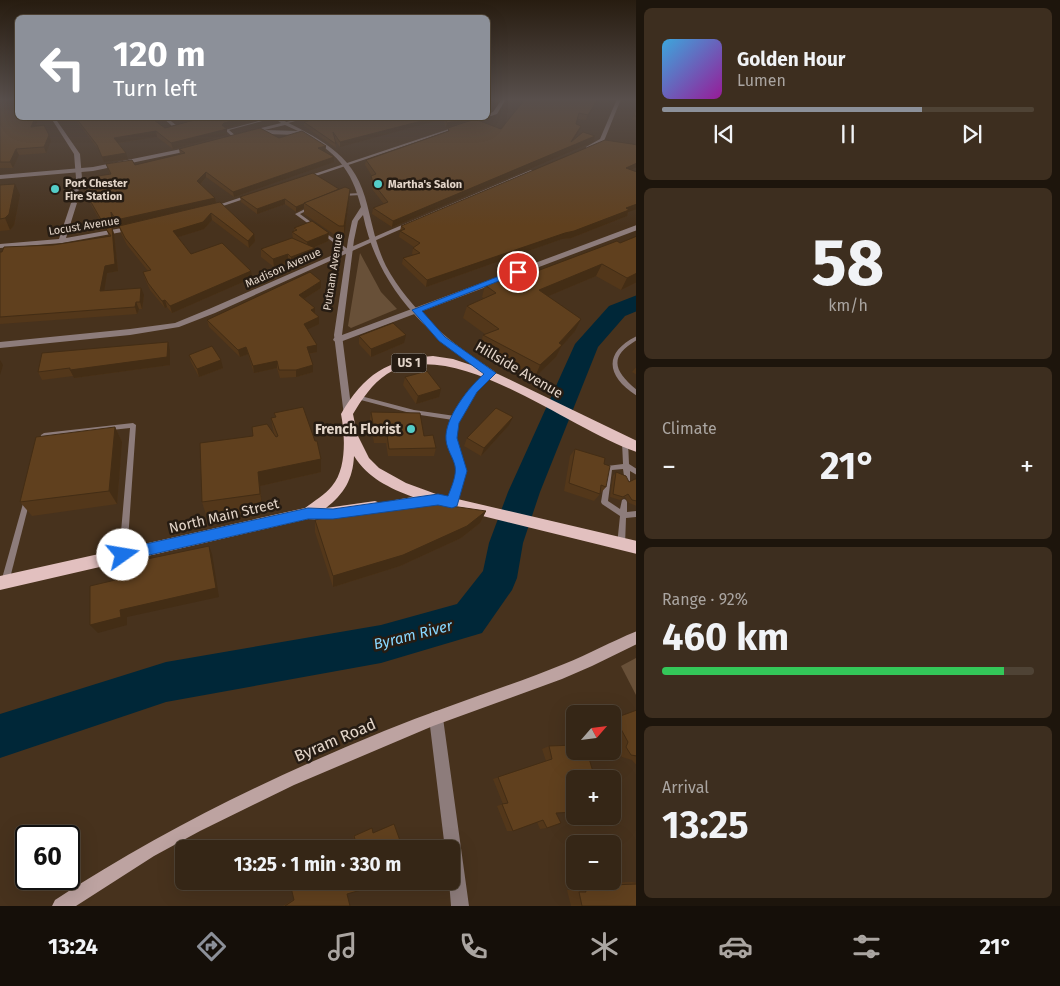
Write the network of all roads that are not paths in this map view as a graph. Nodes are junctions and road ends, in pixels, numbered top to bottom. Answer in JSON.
{"nodes":[{"id":1,"x":70,"y":141,"type":"edge"},
{"id":2,"x":316,"y":141,"type":"edge"},
{"id":3,"x":413,"y":141,"type":"edge"},
{"id":4,"x":599,"y":141,"type":"edge"},
{"id":5,"x":196,"y":147,"type":"edge"},
{"id":6,"x":576,"y":153,"type":"edge"},
{"id":7,"x":345,"y":164,"type":"junction"},
{"id":8,"x":542,"y":167,"type":"edge"},
{"id":9,"x":79,"y":171,"type":"junction"},
{"id":10,"x":0,"y":177,"type":"edge"},
{"id":11,"x":298,"y":180,"type":"edge"},
{"id":12,"x":261,"y":193,"type":"edge"},
{"id":13,"x":360,"y":194,"type":"junction"},
{"id":14,"x":75,"y":195,"type":"dead end"},
{"id":15,"x":335,"y":198,"type":"edge"},
{"id":16,"x":74,"y":204,"type":"dead end"},
{"id":17,"x":318,"y":205,"type":"edge"},
{"id":18,"x":202,"y":210,"type":"edge"},
{"id":19,"x":364,"y":210,"type":"junction"},
{"id":20,"x":142,"y":226,"type":"edge"},
{"id":21,"x":636,"y":227,"type":"edge"},
{"id":22,"x":372,"y":240,"type":"junction"},
{"id":23,"x":62,"y":241,"type":"junction"},
{"id":24,"x":0,"y":246,"type":"edge"},
{"id":25,"x":348,"y":250,"type":"junction"},
{"id":26,"x":416,"y":310,"type":"junction"},
{"id":27,"x":636,"y":337,"type":"edge"},
{"id":28,"x":337,"y":340,"type":"junction"},
{"id":29,"x":0,"y":345,"type":"edge"},
{"id":30,"x":491,"y":373,"type":"junction"},
{"id":31,"x":636,"y":394,"type":"edge"},
{"id":32,"x":344,"y":397,"type":"junction"},
{"id":33,"x":358,"y":397,"type":"junction"},
{"id":34,"x":347,"y":414,"type":"junction"},
{"id":35,"x":457,"y":418,"type":"junction"},
{"id":36,"x":350,"y":436,"type":"junction"},
{"id":37,"x":633,"y":446,"type":"edge"},
{"id":38,"x":39,"y":454,"type":"edge"},
{"id":39,"x":627,"y":466,"type":"junction"},
{"id":40,"x":636,"y":473,"type":"edge"},
{"id":41,"x":627,"y":481,"type":"edge"},
{"id":42,"x":29,"y":490,"type":"edge"},
{"id":43,"x":438,"y":499,"type":"junction"},
{"id":44,"x":624,"y":502,"type":"edge"},
{"id":45,"x":458,"y":504,"type":"junction"},
{"id":46,"x":308,"y":513,"type":"junction"},
{"id":47,"x":636,"y":514,"type":"edge"},
{"id":48,"x":623,"y":516,"type":"junction"},
{"id":49,"x":621,"y":545,"type":"junction"},
{"id":50,"x":636,"y":548,"type":"edge"},
{"id":51,"x":123,"y":555,"type":"junction"},
{"id":52,"x":2,"y":582,"type":"edge"},
{"id":53,"x":636,"y":637,"type":"edge"},
{"id":54,"x":436,"y":718,"type":"junction"},
{"id":55,"x":61,"y":906,"type":"edge"},
{"id":56,"x":460,"y":906,"type":"edge"}],
"edges":[{"from":1,"to":9,"type":"street"},
{"from":2,"to":7,"type":"street"},
{"from":3,"to":7,"type":"street"},
{"from":4,"to":6,"type":"street"},
{"from":5,"to":9,"type":"street"},
{"from":7,"to":11,"type":"street"},
{"from":7,"to":13,"type":"street"},
{"from":8,"to":22,"type":"street","name":"Madison Avenue"},
{"from":9,"to":10,"type":"street"},
{"from":9,"to":14,"type":"street"},
{"from":12,"to":18,"type":"street"},
{"from":13,"to":15,"type":"lane"},
{"from":13,"to":19,"type":"street"},
{"from":16,"to":23,"type":"street"},
{"from":17,"to":25,"type":"lane"},
{"from":19,"to":22,"type":"street","name":"Hillside Avenue"},
{"from":19,"to":25,"type":"street","name":"Putnam Avenue"},
{"from":20,"to":23,"type":"street","name":"Locust Avenue"},
{"from":21,"to":26,"type":"street"},
{"from":22,"to":25,"type":"street","name":"Madison Avenue"},
{"from":22,"to":26,"type":"street","name":"Hillside Avenue"},
{"from":23,"to":24,"type":"street","name":"Locust Avenue"},
{"from":25,"to":28,"type":"street","name":"Putnam Avenue"},
{"from":25,"to":29,"type":"street","name":"Madison Avenue"},
{"from":26,"to":28,"type":"street"},
{"from":26,"to":30,"type":"street","name":"Hillside Avenue"},
{"from":27,"to":31,"type":"lane"},
{"from":28,"to":32,"type":"street","name":"Putnam Avenue"},
{"from":30,"to":33,"type":"main road","number":"US 1"},
{"from":30,"to":35,"type":"lane"},
{"from":30,"to":37,"type":"main road","name":"Hillside Avenue","number":"US 1"},
{"from":32,"to":33,"type":"main road"},
{"from":32,"to":34,"type":"street","name":"Putnam Avenue"},
{"from":33,"to":34,"type":"main road","number":"US 1"},
{"from":33,"to":35,"type":"lane"},
{"from":34,"to":36,"type":"main road","name":"Putnam Avenue"},
{"from":35,"to":45,"type":"lane"},
{"from":36,"to":43,"type":"main road","name":"Putnam Avenue"},
{"from":36,"to":46,"type":"main road","name":"North Main Street"},
{"from":37,"to":39,"type":"lane"},
{"from":38,"to":51,"type":"lane"},
{"from":39,"to":40,"type":"lane"},
{"from":39,"to":41,"type":"lane"},
{"from":39,"to":48,"type":"lane"},
{"from":42,"to":52,"type":"lane"},
{"from":43,"to":45,"type":"main road","name":"North Main Street"},
{"from":43,"to":46,"type":"main road","name":"North Main Street"},
{"from":44,"to":48,"type":"lane"},
{"from":45,"to":49,"type":"main road","name":"North Main Street"},
{"from":46,"to":51,"type":"main road","name":"North Main Street"},
{"from":47,"to":48,"type":"lane"},
{"from":48,"to":49,"type":"lane"},
{"from":49,"to":50,"type":"main road","name":"North Main Street"},
{"from":51,"to":52,"type":"main road","name":"North Main Street"},
{"from":53,"to":54,"type":"main road","name":"Byram Road"},
{"from":54,"to":55,"type":"main road","name":"Byram Road"},
{"from":54,"to":56,"type":"street"}]}
